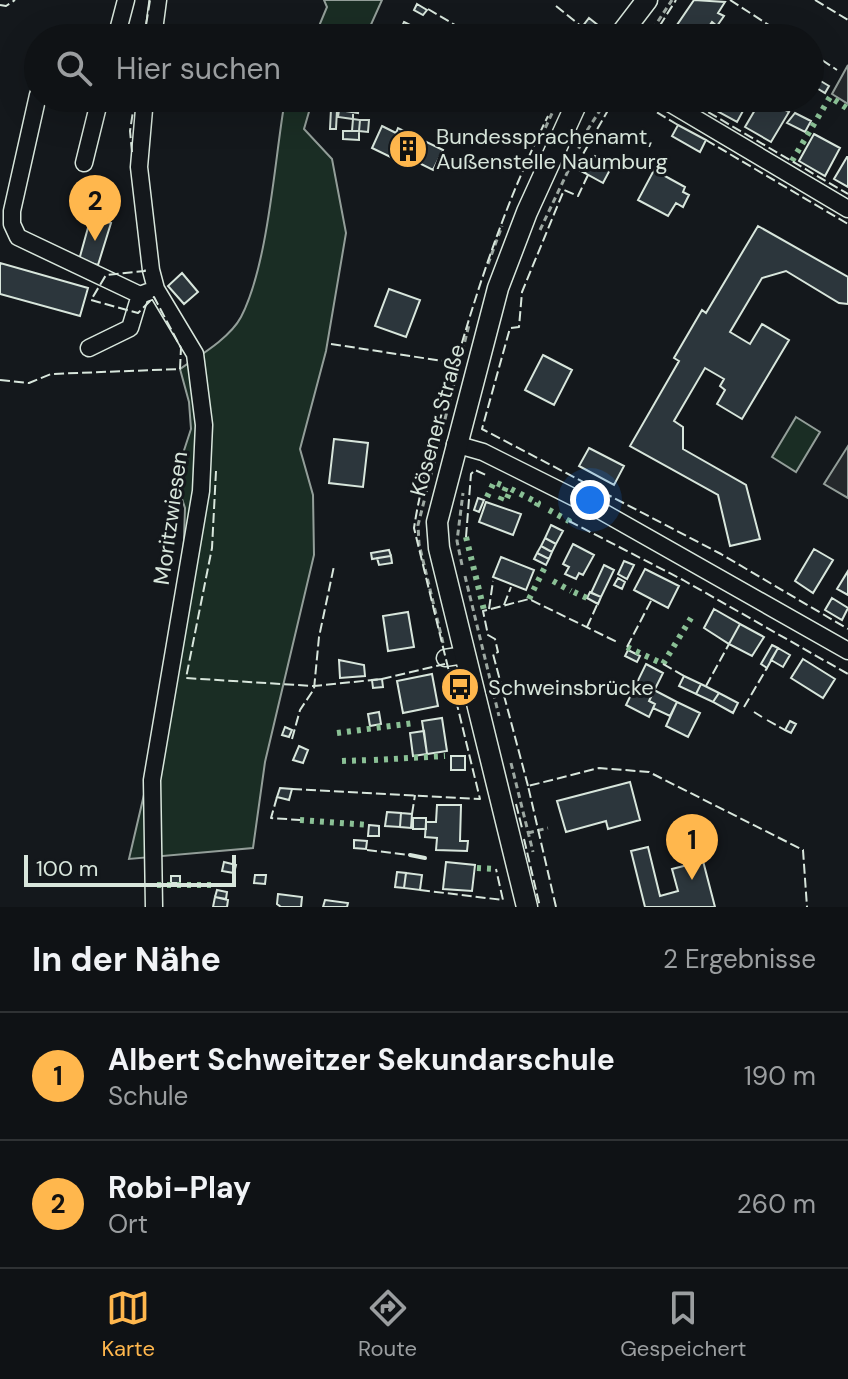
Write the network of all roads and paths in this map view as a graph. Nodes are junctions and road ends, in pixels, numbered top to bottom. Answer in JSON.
{"nodes":[{"id":1,"x":126,"y":0,"type":"edge"},
{"id":2,"x":158,"y":0,"type":"edge"},
{"id":3,"x":647,"y":0,"type":"edge"},
{"id":4,"x":672,"y":0,"type":"edge"},
{"id":5,"x":120,"y":24,"type":"edge"},
{"id":6,"x":155,"y":24,"type":"edge"},
{"id":7,"x":629,"y":24,"type":"edge"},
{"id":8,"x":656,"y":24,"type":"edge"},
{"id":9,"x":34,"y":112,"type":"edge"},
{"id":10,"x":96,"y":112,"type":"edge"},
{"id":11,"x":144,"y":112,"type":"edge"},
{"id":12,"x":573,"y":112,"type":"edge"},
{"id":13,"x":599,"y":112,"type":"edge"},
{"id":14,"x":685,"y":112,"type":"edge"},
{"id":15,"x":84,"y":163,"type":"dead end"},
{"id":16,"x":848,"y":209,"type":"edge"},
{"id":17,"x":534,"y":242,"type":"dead end"},
{"id":18,"x":148,"y":292,"type":"junction"},
{"id":19,"x":89,"y":348,"type":"dead end"},
{"id":20,"x":455,"y":444,"type":"junction"},
{"id":21,"x":465,"y":480,"type":"dead end"},
{"id":22,"x":848,"y":651,"type":"edge"},
{"id":23,"x":501,"y":723,"type":"dead end"},
{"id":24,"x":508,"y":752,"type":"dead end"},
{"id":25,"x":548,"y":828,"type":"dead end"},
{"id":26,"x":529,"y":833,"type":"junction"},
{"id":27,"x":534,"y":862,"type":"dead end"},
{"id":28,"x":154,"y":907,"type":"edge"},
{"id":29,"x":527,"y":907,"type":"edge"}],
"edges":[{"from":1,"to":5,"type":"street"},
{"from":2,"to":6,"type":"street"},
{"from":3,"to":7,"type":"main road"},
{"from":4,"to":8,"type":"path"},
{"from":9,"to":18,"type":"street"},
{"from":10,"to":15,"type":"street"},
{"from":11,"to":18,"type":"street","name":"Moritzwiesen"},
{"from":12,"to":20,"type":"main road","name":"Kösener Straße"},
{"from":13,"to":17,"type":"path"},
{"from":14,"to":16,"type":"street"},
{"from":18,"to":19,"type":"street"},
{"from":18,"to":28,"type":"street","name":"Moritzwiesen"},
{"from":20,"to":22,"type":"street"},
{"from":20,"to":29,"type":"main road","name":"Kösener Straße"},
{"from":21,"to":23,"type":"path"},
{"from":24,"to":26,"type":"path"},
{"from":25,"to":26,"type":"path"},
{"from":26,"to":27,"type":"path"}]}
